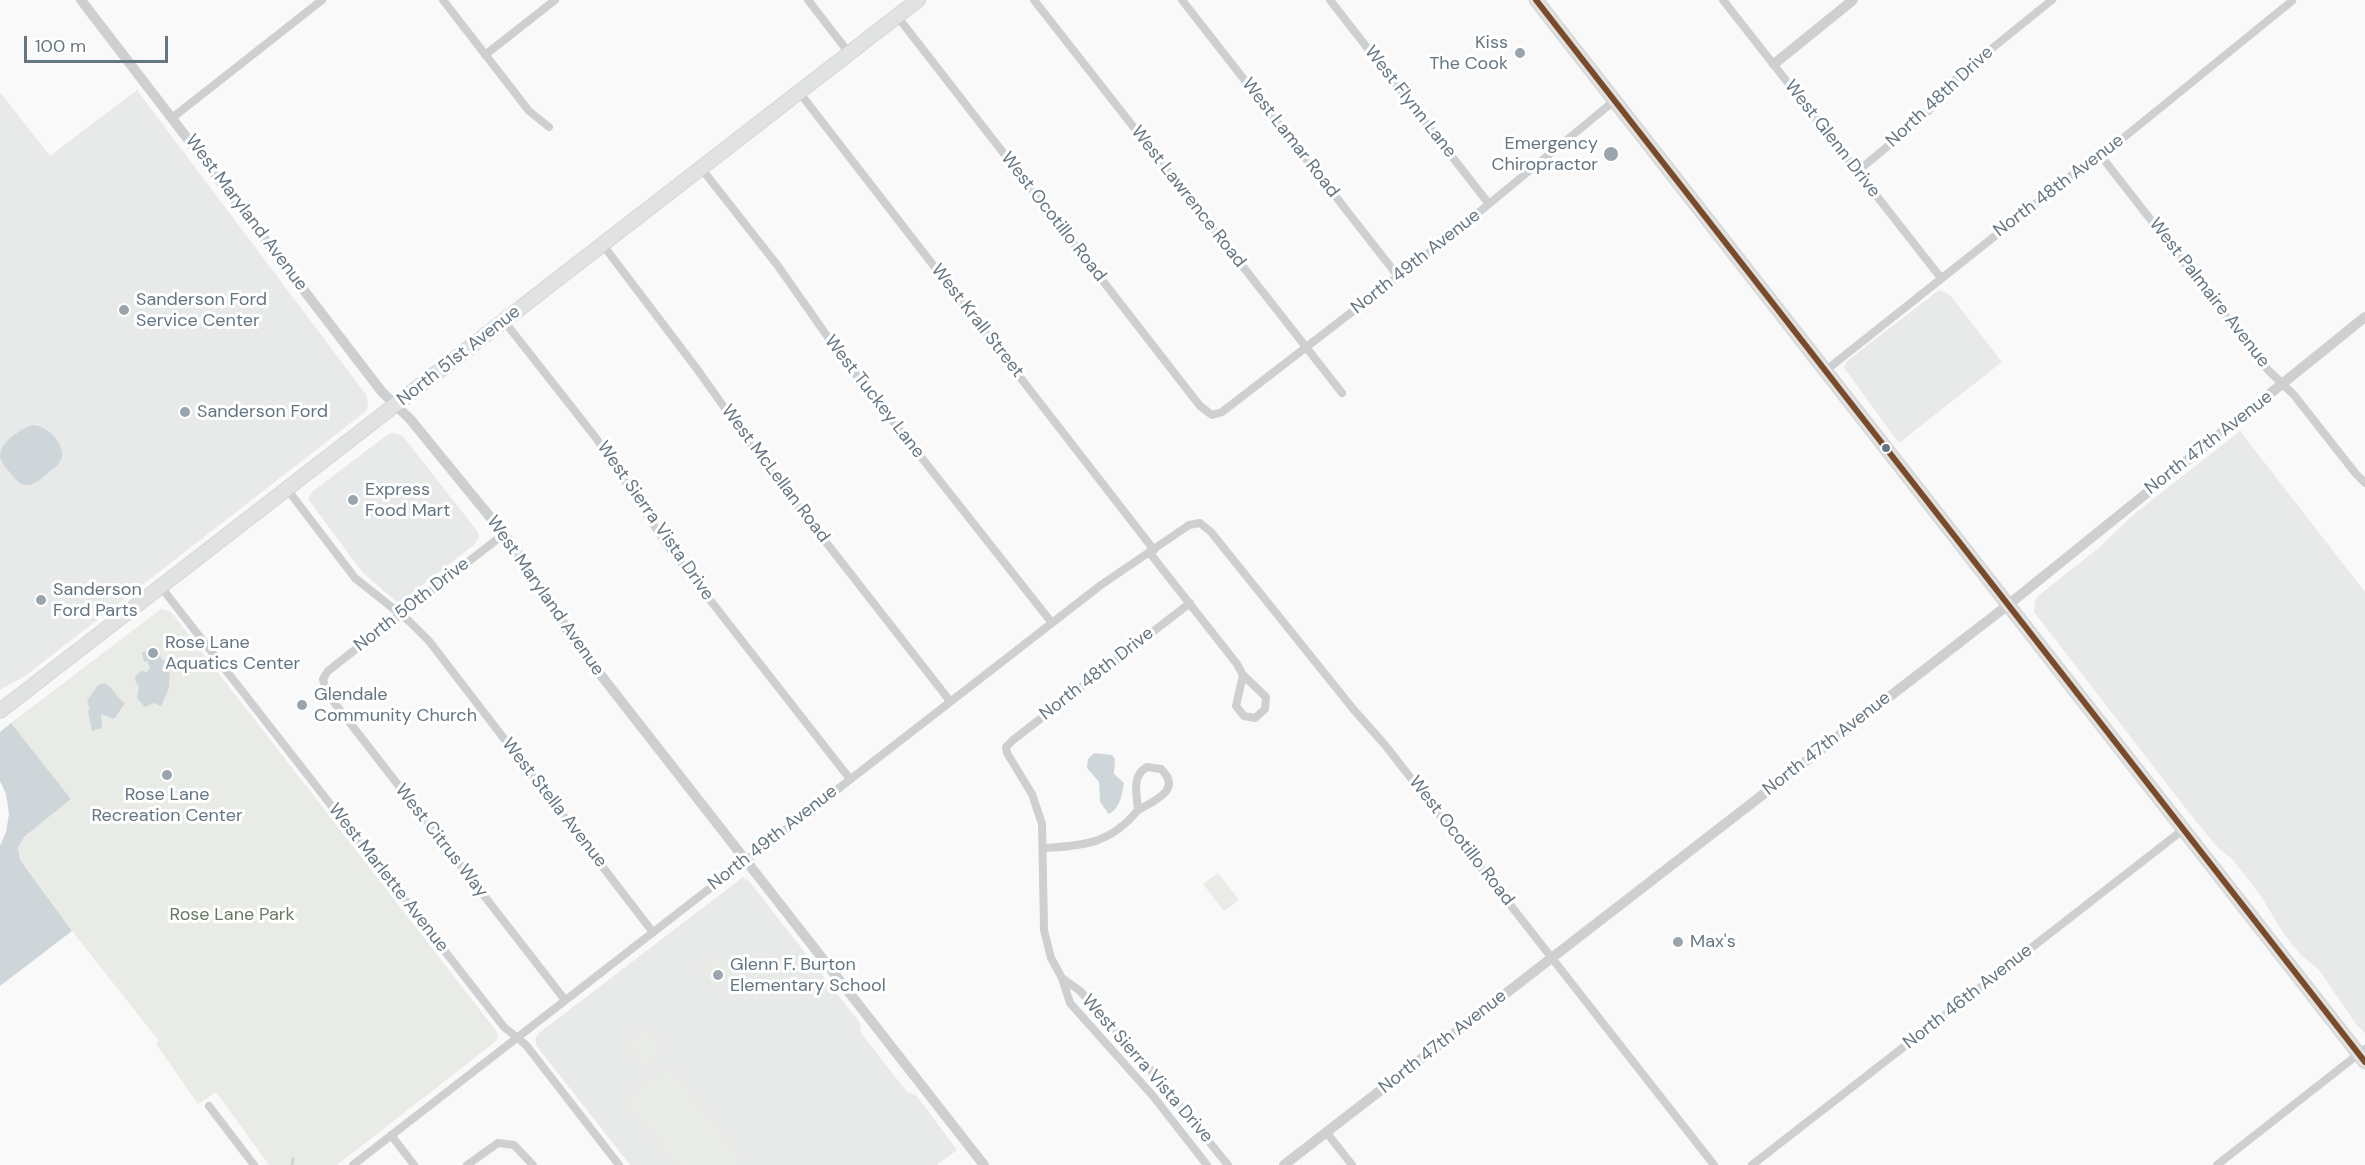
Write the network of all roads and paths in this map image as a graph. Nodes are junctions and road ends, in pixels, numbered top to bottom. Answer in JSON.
{"nodes":[{"id":1,"x":82,"y":0,"type":"edge"},
{"id":2,"x":322,"y":0,"type":"edge"},
{"id":3,"x":443,"y":0,"type":"edge"},
{"id":4,"x":555,"y":0,"type":"edge"},
{"id":5,"x":808,"y":0,"type":"edge"},
{"id":6,"x":918,"y":0,"type":"edge"},
{"id":7,"x":1035,"y":0,"type":"edge"},
{"id":8,"x":1182,"y":0,"type":"edge"},
{"id":9,"x":1330,"y":0,"type":"edge"},
{"id":10,"x":1536,"y":0,"type":"edge"},
{"id":11,"x":1723,"y":0,"type":"edge"},
{"id":12,"x":1853,"y":0,"type":"edge"},
{"id":13,"x":2052,"y":0,"type":"edge"},
{"id":14,"x":2292,"y":1,"type":"edge"},
{"id":15,"x":897,"y":16,"type":"junction"},
{"id":16,"x":849,"y":53,"type":"junction"},
{"id":17,"x":485,"y":55,"type":"junction"},
{"id":18,"x":1773,"y":64,"type":"junction"},
{"id":19,"x":799,"y":92,"type":"junction"},
{"id":20,"x":1614,"y":101,"type":"junction"},
{"id":21,"x":172,"y":118,"type":"junction"},
{"id":22,"x":549,"y":128,"type":"dead end"},
{"id":23,"x":2101,"y":156,"type":"junction"},
{"id":24,"x":701,"y":168,"type":"junction"},
{"id":25,"x":1857,"y":171,"type":"junction"},
{"id":26,"x":1489,"y":204,"type":"junction"},
{"id":27,"x":603,"y":245,"type":"junction"},
{"id":28,"x":1397,"y":275,"type":"junction"},
{"id":29,"x":1941,"y":278,"type":"junction"},
{"id":30,"x":2365,"y":317,"type":"edge"},
{"id":31,"x":504,"y":321,"type":"junction"},
{"id":32,"x":1306,"y":347,"type":"junction"},
{"id":33,"x":1825,"y":370,"type":"junction"},
{"id":34,"x":2283,"y":384,"type":"junction"},
{"id":35,"x":1342,"y":393,"type":"dead end"},
{"id":36,"x":396,"y":405,"type":"junction"},
{"id":37,"x":1212,"y":415,"type":"joint"},
{"id":38,"x":2365,"y":483,"type":"edge"},
{"id":39,"x":287,"y":489,"type":"junction"},
{"id":40,"x":1200,"y":523,"type":"joint"},
{"id":41,"x":504,"y":534,"type":"junction"},
{"id":42,"x":1152,"y":551,"type":"junction"},
{"id":43,"x":161,"y":587,"type":"junction"},
{"id":44,"x":1190,"y":603,"type":"junction"},
{"id":45,"x":2008,"y":604,"type":"junction"},
{"id":46,"x":400,"y":614,"type":"junction"},
{"id":47,"x":1052,"y":623,"type":"junction"},
{"id":48,"x":1243,"y":675,"type":"junction"},
{"id":49,"x":323,"y":679,"type":"joint"},
{"id":50,"x":951,"y":701,"type":"junction"},
{"id":51,"x":0,"y":711,"type":"edge"},
{"id":52,"x":1006,"y":747,"type":"joint"},
{"id":53,"x":850,"y":779,"type":"junction"},
{"id":54,"x":1138,"y":810,"type":"junction"},
{"id":55,"x":2184,"y":829,"type":"junction"},
{"id":56,"x":1044,"y":848,"type":"junction"},
{"id":57,"x":745,"y":860,"type":"junction"},
{"id":58,"x":652,"y":931,"type":"junction"},
{"id":59,"x":1552,"y":958,"type":"junction"},
{"id":60,"x":1062,"y":978,"type":"junction"},
{"id":61,"x":565,"y":1000,"type":"junction"},
{"id":62,"x":518,"y":1037,"type":"junction"},
{"id":63,"x":2363,"y":1055,"type":"edge"},
{"id":64,"x":209,"y":1106,"type":"dead end"},
{"id":65,"x":1327,"y":1133,"type":"junction"},
{"id":66,"x":391,"y":1135,"type":"junction"},
{"id":67,"x":254,"y":1165,"type":"edge"},
{"id":68,"x":352,"y":1165,"type":"edge"},
{"id":69,"x":414,"y":1165,"type":"edge"},
{"id":70,"x":467,"y":1165,"type":"edge"},
{"id":71,"x":532,"y":1165,"type":"edge"},
{"id":72,"x":619,"y":1165,"type":"edge"},
{"id":73,"x":984,"y":1165,"type":"edge"},
{"id":74,"x":1207,"y":1165,"type":"edge"},
{"id":75,"x":1228,"y":1165,"type":"edge"},
{"id":76,"x":1284,"y":1165,"type":"edge"},
{"id":77,"x":1352,"y":1165,"type":"edge"},
{"id":78,"x":1714,"y":1165,"type":"edge"},
{"id":79,"x":1752,"y":1165,"type":"edge"},
{"id":80,"x":2217,"y":1165,"type":"edge"}],
"edges":[{"from":1,"to":21,"type":"street","name":"West Maryland Avenue"},
{"from":2,"to":21,"type":"street"},
{"from":3,"to":17,"type":"street"},
{"from":4,"to":17,"type":"street"},
{"from":5,"to":16,"type":"street"},
{"from":6,"to":15,"type":"main road","name":"North 51st Avenue"},
{"from":7,"to":32,"type":"street","name":"West Lawrence Road"},
{"from":8,"to":28,"type":"street","name":"West Lamar Road"},
{"from":9,"to":26,"type":"street","name":"West Flynn Lane"},
{"from":10,"to":20,"type":"main road"},
{"from":11,"to":18,"type":"street","name":"West Glenn Drive"},
{"from":12,"to":18,"type":"street"},
{"from":13,"to":25,"type":"street","name":"North 48th Drive"},
{"from":14,"to":23,"type":"street","name":"North 48th Avenue"},
{"from":15,"to":16,"type":"main road","name":"North 51st Avenue"},
{"from":15,"to":37,"type":"street","name":"West Ocotillo Road"},
{"from":16,"to":19,"type":"main road","name":"North 51st Avenue"},
{"from":17,"to":22,"type":"street"},
{"from":18,"to":25,"type":"street","name":"West Glenn Drive"},
{"from":19,"to":24,"type":"main road","name":"North 51st Avenue"},
{"from":19,"to":42,"type":"street","name":"West Krall Street"},
{"from":20,"to":26,"type":"street","name":"North 49th Avenue"},
{"from":20,"to":33,"type":"main road"},
{"from":21,"to":36,"type":"street","name":"West Maryland Avenue"},
{"from":23,"to":29,"type":"street","name":"North 48th Avenue"},
{"from":23,"to":34,"type":"street","name":"West Palmaire Avenue"},
{"from":24,"to":27,"type":"main road","name":"North 51st Avenue"},
{"from":24,"to":47,"type":"street","name":"West Tuckey Lane"},
{"from":25,"to":29,"type":"street","name":"West Glenn Drive"},
{"from":26,"to":28,"type":"street","name":"North 49th Avenue"},
{"from":27,"to":31,"type":"main road","name":"North 51st Avenue"},
{"from":27,"to":50,"type":"street","name":"West McLellan Road"},
{"from":28,"to":32,"type":"street","name":"North 49th Avenue"},
{"from":29,"to":33,"type":"street","name":"North 48th Avenue"},
{"from":30,"to":34,"type":"street","name":"North 47th Avenue"},
{"from":31,"to":36,"type":"main road","name":"North 51st Avenue"},
{"from":31,"to":53,"type":"street","name":"West Sierra Vista Drive"},
{"from":32,"to":35,"type":"street","name":"West Lawrence Road"},
{"from":32,"to":37,"type":"street","name":"North 49th Avenue"},
{"from":33,"to":45,"type":"main road"},
{"from":34,"to":38,"type":"street","name":"West Palmaire Avenue"},
{"from":34,"to":45,"type":"street","name":"North 47th Avenue"},
{"from":36,"to":39,"type":"main road","name":"North 51st Avenue"},
{"from":36,"to":41,"type":"street","name":"West Maryland Avenue"},
{"from":39,"to":43,"type":"main road","name":"North 51st Avenue"},
{"from":39,"to":46,"type":"street","name":"West Stella Avenue"},
{"from":40,"to":42,"type":"street","name":"North 49th Avenue"},
{"from":40,"to":59,"type":"street","name":"West Ocotillo Road"},
{"from":41,"to":46,"type":"street","name":"North 50th Drive"},
{"from":41,"to":57,"type":"street","name":"West Maryland Avenue"},
{"from":42,"to":44,"type":"street","name":"West Krall Street"},
{"from":42,"to":47,"type":"street","name":"North 49th Avenue"},
{"from":43,"to":51,"type":"main road","name":"North 51st Avenue"},
{"from":43,"to":62,"type":"street","name":"West Marlette Avenue"},
{"from":44,"to":48,"type":"street","name":"West Krall Street"},
{"from":44,"to":52,"type":"street","name":"North 48th Drive"},
{"from":45,"to":55,"type":"main road"},
{"from":45,"to":59,"type":"street","name":"North 47th Avenue"},
{"from":46,"to":49,"type":"street","name":"North 50th Drive"},
{"from":46,"to":58,"type":"street","name":"West Stella Avenue"},
{"from":47,"to":50,"type":"street","name":"North 49th Avenue"},
{"from":48,"to":48,"type":"street","name":"West Krall Street"},
{"from":49,"to":61,"type":"street","name":"West Citrus Way"},
{"from":50,"to":53,"type":"street","name":"North 49th Avenue"},
{"from":52,"to":56,"type":"street","name":"West Sierra Vista Drive"},
{"from":53,"to":57,"type":"street","name":"North 49th Avenue"},
{"from":54,"to":54,"type":"street"},
{"from":54,"to":56,"type":"street"},
{"from":55,"to":63,"type":"main road"},
{"from":55,"to":79,"type":"street","name":"North 46th Avenue"},
{"from":56,"to":60,"type":"street","name":"West Sierra Vista Drive"},
{"from":57,"to":58,"type":"street","name":"North 49th Avenue"},
{"from":57,"to":73,"type":"street","name":"West Maryland Avenue"},
{"from":58,"to":61,"type":"street","name":"North 49th Avenue"},
{"from":59,"to":65,"type":"street","name":"North 47th Avenue"},
{"from":59,"to":78,"type":"street","name":"West Ocotillo Road"},
{"from":60,"to":74,"type":"street","name":"West Sierra Vista Drive"},
{"from":60,"to":75,"type":"street","name":"West Sierra Vista Drive"},
{"from":61,"to":62,"type":"street","name":"North 49th Avenue"},
{"from":62,"to":66,"type":"street","name":"North 49th Avenue"},
{"from":62,"to":72,"type":"street","name":"West Marlette Avenue"},
{"from":63,"to":80,"type":"street"},
{"from":64,"to":67,"type":"street"},
{"from":65,"to":76,"type":"street","name":"North 47th Avenue"},
{"from":65,"to":77,"type":"street"},
{"from":66,"to":68,"type":"street","name":"North 49th Avenue"},
{"from":66,"to":69,"type":"street"},
{"from":70,"to":71,"type":"street"}]}
